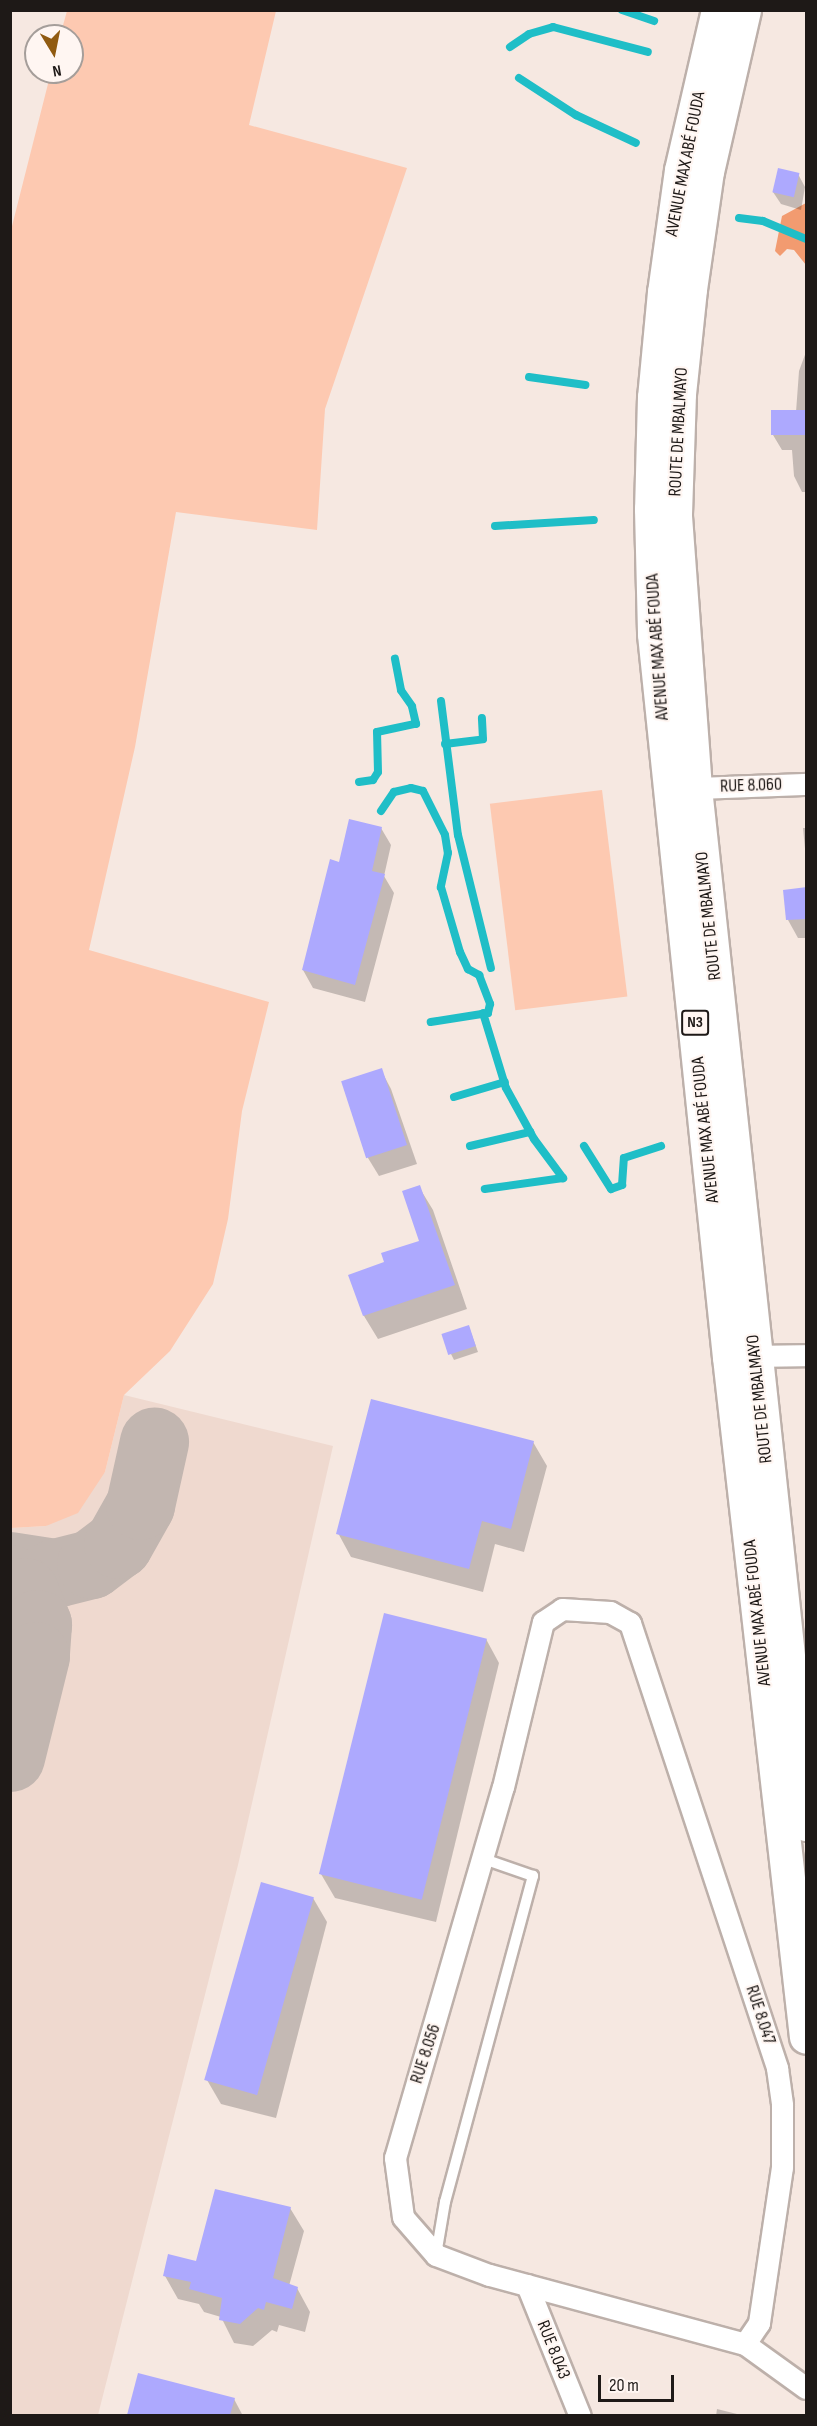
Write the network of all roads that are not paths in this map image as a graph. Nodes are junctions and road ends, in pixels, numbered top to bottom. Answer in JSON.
{"nodes":[{"id":1,"x":718,"y":10,"type":"edge"},
{"id":2,"x":744,"y":10,"type":"edge"},
{"id":3,"x":807,"y":784,"type":"edge"},
{"id":4,"x":695,"y":788,"type":"junction"},
{"id":5,"x":807,"y":1355,"type":"edge"},
{"id":6,"x":742,"y":1356,"type":"junction"},
{"id":7,"x":630,"y":1623,"type":"joint"},
{"id":8,"x":807,"y":1824,"type":"edge"},
{"id":9,"x":482,"y":1858,"type":"junction"},
{"id":10,"x":807,"y":2037,"type":"edge"},
{"id":11,"x":436,"y":2255,"type":"junction"},
{"id":12,"x":527,"y":2285,"type":"junction"},
{"id":13,"x":745,"y":2344,"type":"junction"},
{"id":14,"x":807,"y":2388,"type":"edge"},
{"id":15,"x":580,"y":2415,"type":"edge"}],
"edges":[{"from":1,"to":6,"type":"highway","name":"AVENUE MAX ABÉ FOUDA","number":"N3"},
{"from":2,"to":4,"type":"highway","name":"ROUTE DE MBALMAYO","number":"N3"},
{"from":3,"to":4,"type":"street","name":"RUE 8.060"},
{"from":4,"to":6,"type":"highway","name":"ROUTE DE MBALMAYO","number":"N3"},
{"from":5,"to":6,"type":"street"},
{"from":6,"to":8,"type":"highway","name":"ROUTE DE MBALMAYO","number":"N3"},
{"from":6,"to":10,"type":"highway","name":"AVENUE MAX ABÉ FOUDA","number":"N3"},
{"from":7,"to":9,"type":"street","name":"RUE 8.056"},
{"from":7,"to":13,"type":"street","name":"RUE 8.047"},
{"from":9,"to":11,"type":"street","name":"RUE 8.056"},
{"from":9,"to":11,"type":"lane"},
{"from":11,"to":12,"type":"street"},
{"from":12,"to":13,"type":"street"},
{"from":12,"to":15,"type":"street","name":"RUE 8.043"},
{"from":13,"to":14,"type":"street"}]}
